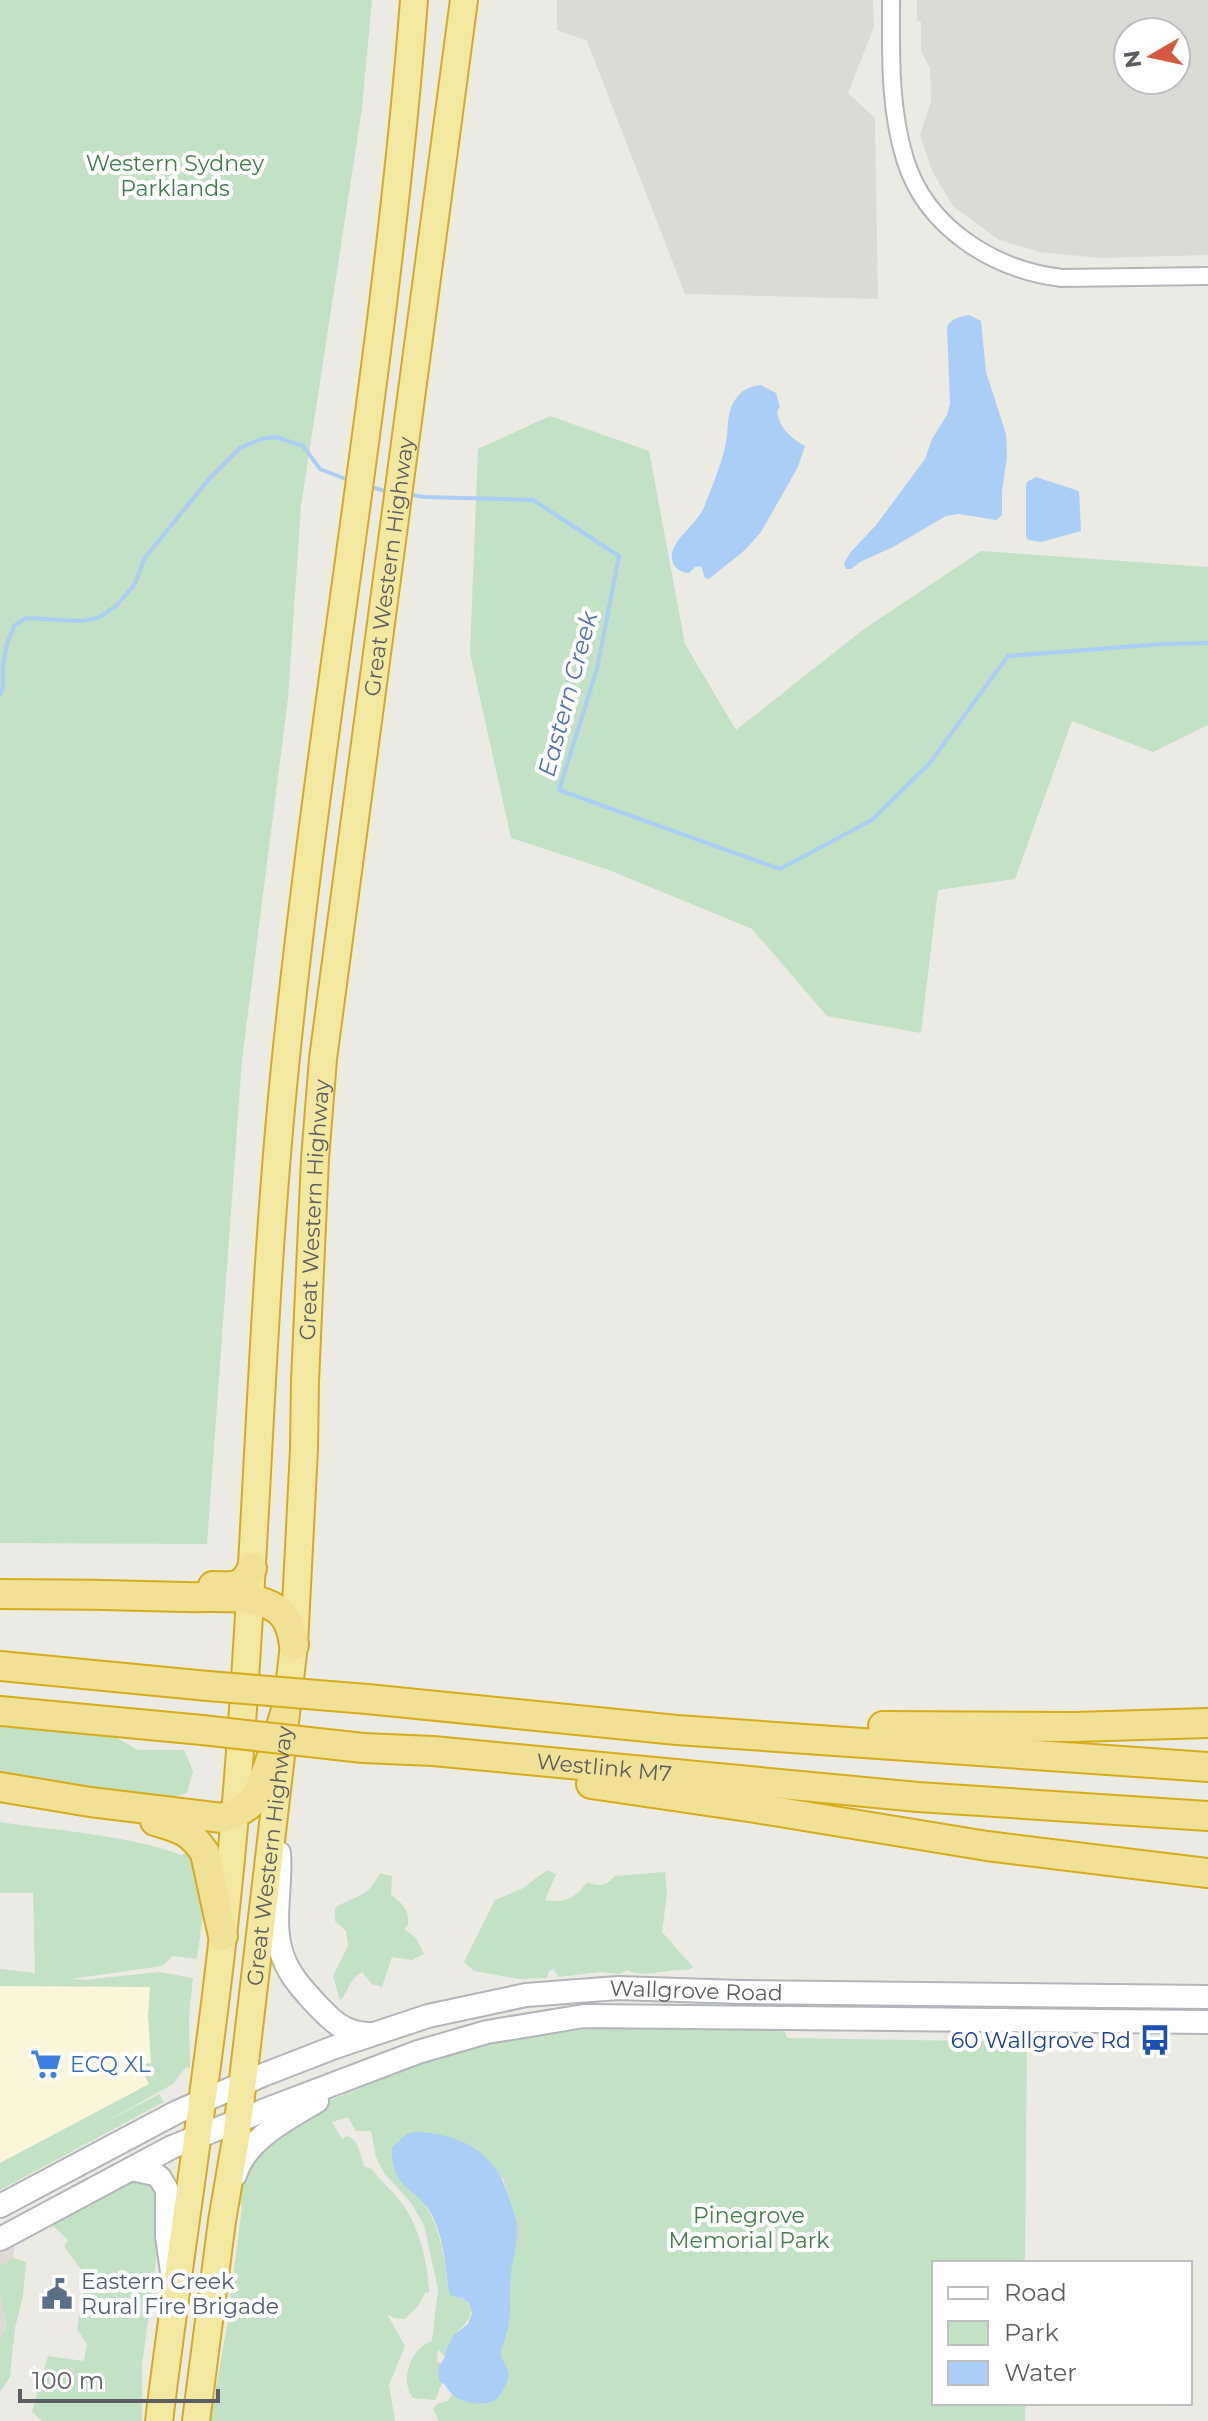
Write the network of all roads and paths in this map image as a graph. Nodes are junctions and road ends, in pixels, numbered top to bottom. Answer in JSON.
{"nodes":[{"id":1,"x":414,"y":0,"type":"edge"},
{"id":2,"x":464,"y":0,"type":"edge"},
{"id":3,"x":891,"y":0,"type":"edge"},
{"id":4,"x":1208,"y":276,"type":"edge"},
{"id":5,"x":252,"y":1568,"type":"junction"},
{"id":6,"x":0,"y":1593,"type":"edge"},
{"id":7,"x":251,"y":1600,"type":"junction"},
{"id":8,"x":294,"y":1645,"type":"junction"},
{"id":9,"x":0,"y":1666,"type":"edge"},
{"id":10,"x":0,"y":1711,"type":"edge"},
{"id":11,"x":285,"y":1713,"type":"junction"},
{"id":12,"x":1208,"y":1723,"type":"edge"},
{"id":13,"x":677,"y":1730,"type":"junction"},
{"id":14,"x":412,"y":1750,"type":"junction"},
{"id":15,"x":1208,"y":1767,"type":"edge"},
{"id":16,"x":0,"y":1787,"type":"edge"},
{"id":17,"x":90,"y":1802,"type":"junction"},
{"id":18,"x":235,"y":1814,"type":"junction"},
{"id":19,"x":275,"y":1816,"type":"junction"},
{"id":20,"x":1208,"y":1816,"type":"edge"},
{"id":21,"x":1208,"y":1873,"type":"edge"},
{"id":22,"x":223,"y":1936,"type":"junction"},
{"id":23,"x":1208,"y":1997,"type":"edge"},
{"id":24,"x":1208,"y":2022,"type":"edge"},
{"id":25,"x":373,"y":2034,"type":"junction"},
{"id":26,"x":355,"y":2076,"type":"junction"},
{"id":27,"x":242,"y":2084,"type":"junction"},
{"id":28,"x":201,"y":2101,"type":"junction"},
{"id":29,"x":238,"y":2121,"type":"junction"},
{"id":30,"x":197,"y":2138,"type":"junction"},
{"id":31,"x":131,"y":2169,"type":"junction"},
{"id":32,"x":0,"y":2206,"type":"edge"},
{"id":33,"x":222,"y":2221,"type":"junction"},
{"id":34,"x":0,"y":2239,"type":"edge"},
{"id":35,"x":175,"y":2294,"type":"junction"},
{"id":36,"x":159,"y":2421,"type":"edge"},
{"id":37,"x":196,"y":2421,"type":"edge"}],
"edges":[{"from":1,"to":5,"type":"highway","name":"Great Western Highway"},
{"from":2,"to":8,"type":"highway","name":"Great Western Highway"},
{"from":3,"to":4,"type":"street"},
{"from":5,"to":6,"type":"highway"},
{"from":5,"to":7,"type":"highway","name":"Great Western Highway"},
{"from":6,"to":7,"type":"highway"},
{"from":7,"to":8,"type":"highway"},
{"from":7,"to":18,"type":"highway","name":"Great Western Highway"},
{"from":8,"to":11,"type":"highway","name":"Great Western Highway"},
{"from":9,"to":13,"type":"highway","name":"Westlink M7","bridge":true},
{"from":10,"to":14,"type":"highway","name":"Westlink M7","bridge":true},
{"from":11,"to":18,"type":"highway"},
{"from":11,"to":19,"type":"highway","name":"Great Western Highway"},
{"from":12,"to":13,"type":"highway"},
{"from":13,"to":15,"type":"highway","name":"Westlink M7"},
{"from":14,"to":20,"type":"highway","name":"Westlink M7"},
{"from":14,"to":21,"type":"highway"},
{"from":16,"to":17,"type":"highway"},
{"from":17,"to":18,"type":"highway"},
{"from":17,"to":22,"type":"highway"},
{"from":18,"to":22,"type":"highway","name":"Great Western Highway"},
{"from":19,"to":25,"type":"main road"},
{"from":19,"to":27,"type":"highway","name":"Great Western Highway"},
{"from":22,"to":28,"type":"highway","name":"Great Western Highway"},
{"from":23,"to":25,"type":"main road","name":"Wallgrove Road"},
{"from":24,"to":26,"type":"main road","name":"Wallgrove Road"},
{"from":25,"to":27,"type":"main road","name":"Wallgrove Road"},
{"from":26,"to":29,"type":"main road","name":"Wallgrove Road"},
{"from":26,"to":33,"type":"main road"},
{"from":27,"to":28,"type":"main road","name":"Wallgrove Road"},
{"from":27,"to":29,"type":"highway","name":"Great Western Highway"},
{"from":28,"to":30,"type":"highway","name":"Great Western Highway"},
{"from":28,"to":32,"type":"main road","name":"Wallgrove Road"},
{"from":29,"to":30,"type":"main road","name":"Wallgrove Road"},
{"from":29,"to":33,"type":"highway","name":"Great Western Highway"},
{"from":30,"to":31,"type":"main road","name":"Wallgrove Road"},
{"from":30,"to":35,"type":"highway","name":"Great Western Highway"},
{"from":31,"to":34,"type":"main road","name":"Wallgrove Road"},
{"from":31,"to":35,"type":"main road"},
{"from":33,"to":37,"type":"highway","name":"Great Western Highway"},
{"from":35,"to":36,"type":"highway","name":"Great Western Highway"}]}
